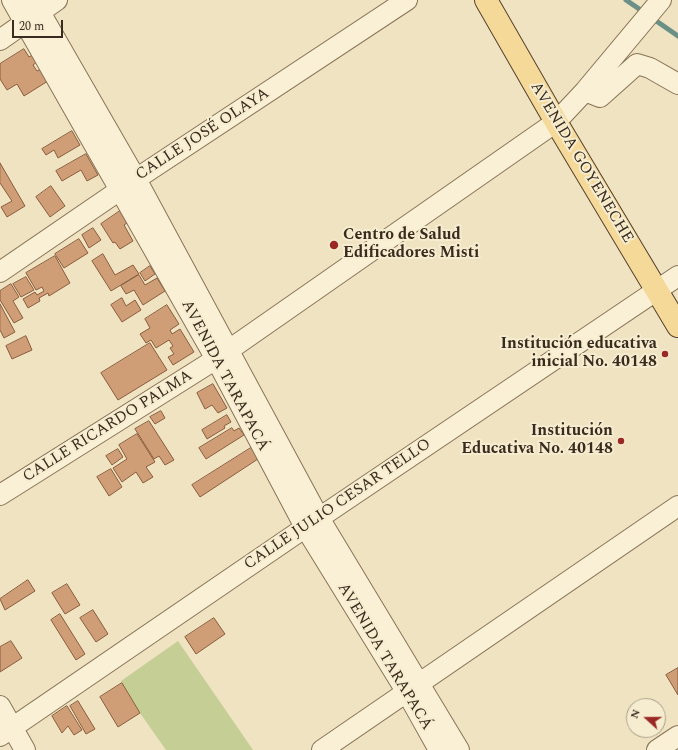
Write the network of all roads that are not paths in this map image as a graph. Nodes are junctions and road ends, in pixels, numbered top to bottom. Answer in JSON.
{"nodes":[{"id":1,"x":12,"y":0,"type":"edge"},
{"id":2,"x":57,"y":0,"type":"edge"},
{"id":3,"x":407,"y":0,"type":"edge"},
{"id":4,"x":486,"y":0,"type":"edge"},
{"id":5,"x":659,"y":3,"type":"edge"},
{"id":6,"x":32,"y":11,"type":"edge"},
{"id":7,"x":0,"y":40,"type":"edge"},
{"id":8,"x":678,"y":84,"type":"edge"},
{"id":9,"x":585,"y":91,"type":"junction"},
{"id":10,"x":556,"y":122,"type":"junction"},
{"id":11,"x":128,"y":184,"type":"junction"},
{"id":12,"x":0,"y":272,"type":"edge"},
{"id":13,"x":678,"y":276,"type":"edge"},
{"id":14,"x":657,"y":291,"type":"junction"},
{"id":15,"x":678,"y":326,"type":"edge"},
{"id":16,"x":223,"y":355,"type":"junction"},
{"id":17,"x":0,"y":495,"type":"edge"},
{"id":18,"x":678,"y":506,"type":"edge"},
{"id":19,"x":312,"y":523,"type":"junction"},
{"id":20,"x":412,"y":687,"type":"junction"},
{"id":21,"x":0,"y":706,"type":"edge"},
{"id":22,"x":6,"y":732,"type":"edge"},
{"id":23,"x":678,"y":736,"type":"edge"},
{"id":24,"x":25,"y":750,"type":"edge"},
{"id":25,"x":322,"y":750,"type":"edge"},
{"id":26,"x":439,"y":750,"type":"edge"},
{"id":27,"x":458,"y":750,"type":"edge"},
{"id":28,"x":656,"y":750,"type":"edge"}],
"edges":[{"from":1,"to":6,"type":"street","name":"AVENIDA TARAPACÁ"},
{"from":2,"to":6,"type":"street"},
{"from":3,"to":11,"type":"street","name":"CALLE JOSÉ OLAYA"},
{"from":4,"to":10,"type":"main road","name":"AVENIDA GOYENECHE"},
{"from":5,"to":9,"type":"street","name":"CALLE RICARDO PALMA"},
{"from":6,"to":7,"type":"street"},
{"from":6,"to":11,"type":"street","name":"AVENIDA TARAPACÁ"},
{"from":8,"to":9,"type":"street"},
{"from":9,"to":10,"type":"street","name":"CALLE RICARDO PALMA"},
{"from":10,"to":14,"type":"main road","name":"AVENIDA GOYENECHE"},
{"from":10,"to":16,"type":"street","name":"CALLE RICARDO PALMA"},
{"from":11,"to":12,"type":"street","name":"CALLE JOSÉ OLAYA"},
{"from":11,"to":16,"type":"street","name":"AVENIDA TARAPACÁ"},
{"from":13,"to":14,"type":"street","name":"CALLE JULIO CESAR TELLO"},
{"from":14,"to":15,"type":"main road","name":"AVENIDA GOYENECHE"},
{"from":14,"to":19,"type":"street","name":"CALLE JULIO CESAR TELLO"},
{"from":16,"to":17,"type":"street","name":"CALLE RICARDO PALMA"},
{"from":16,"to":19,"type":"street","name":"AVENIDA TARAPACÁ"},
{"from":18,"to":20,"type":"street"},
{"from":19,"to":20,"type":"street","name":"AVENIDA TARAPACÁ"},
{"from":19,"to":22,"type":"street","name":"CALLE JULIO CESAR TELLO"},
{"from":20,"to":25,"type":"street"},
{"from":20,"to":26,"type":"street","name":"AVENIDA TARAPACÁ"},
{"from":20,"to":27,"type":"street","name":"AVENIDA TARAPACÁ"},
{"from":21,"to":22,"type":"street"},
{"from":22,"to":24,"type":"street"},
{"from":23,"to":28,"type":"street"}]}
